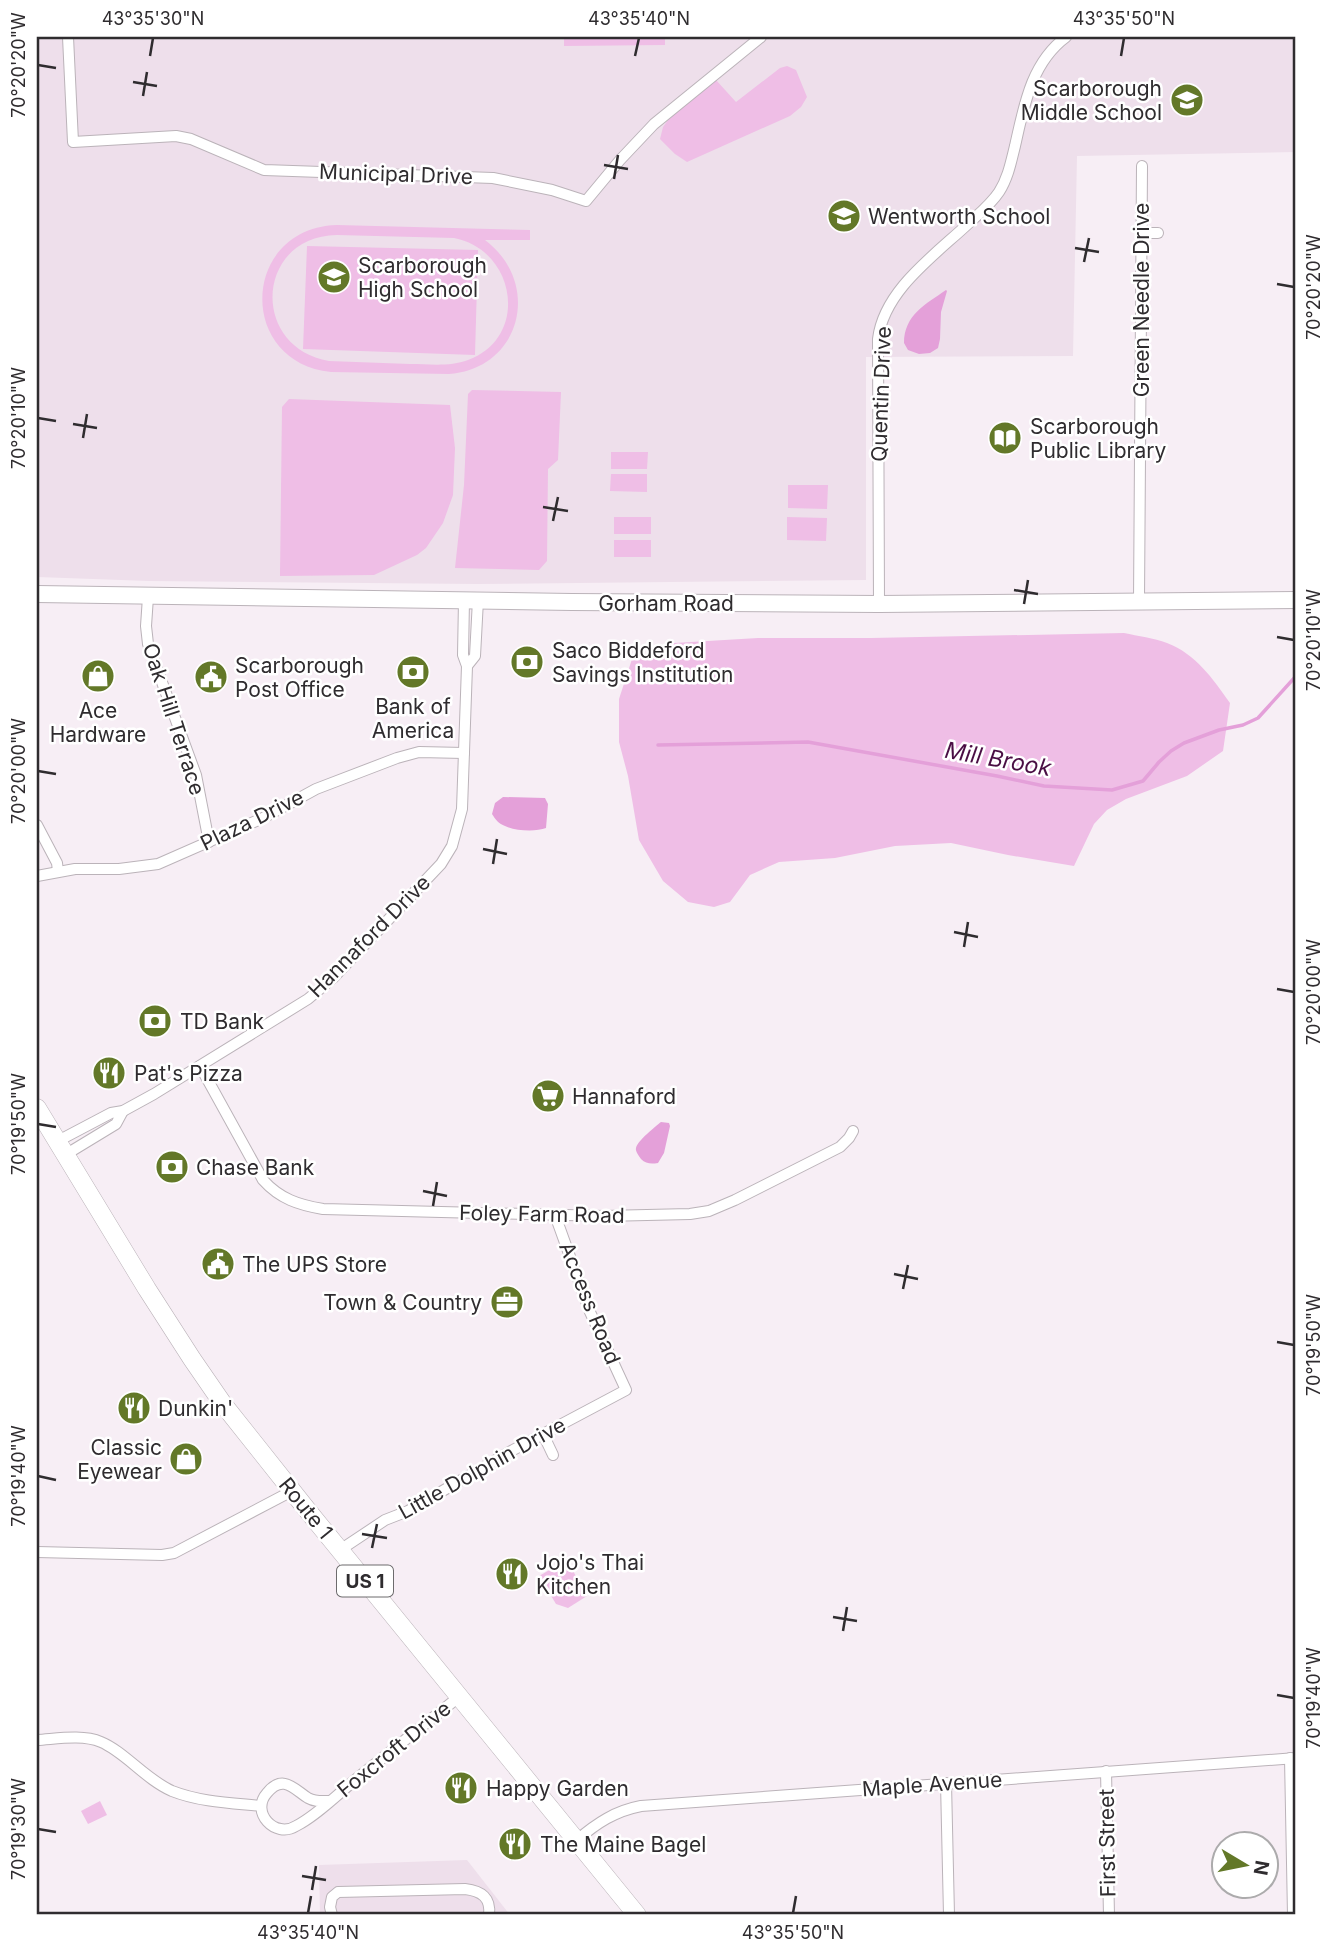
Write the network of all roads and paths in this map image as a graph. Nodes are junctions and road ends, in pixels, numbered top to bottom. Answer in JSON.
{"nodes":[{"id":1,"x":68,"y":37,"type":"edge"},
{"id":2,"x":761,"y":37,"type":"edge"},
{"id":3,"x":1064,"y":37,"type":"edge"},
{"id":4,"x":1142,"y":166,"type":"dead end"},
{"id":5,"x":1141,"y":233,"type":"junction"},
{"id":6,"x":1158,"y":233,"type":"dead end"},
{"id":7,"x":37,"y":594,"type":"edge"},
{"id":8,"x":148,"y":597,"type":"junction"},
{"id":9,"x":471,"y":600,"type":"junction"},
{"id":10,"x":1296,"y":600,"type":"edge"},
{"id":11,"x":1139,"y":601,"type":"junction"},
{"id":12,"x":878,"y":604,"type":"junction"},
{"id":13,"x":464,"y":753,"type":"junction"},
{"id":14,"x":37,"y":825,"type":"edge"},
{"id":15,"x":209,"y":842,"type":"junction"},
{"id":16,"x":58,"y":870,"type":"junction"},
{"id":17,"x":37,"y":876,"type":"edge"},
{"id":18,"x":200,"y":1066,"type":"junction"},
{"id":19,"x":37,"y":1108,"type":"edge"},
{"id":20,"x":123,"y":1111,"type":"junction"},
{"id":21,"x":853,"y":1131,"type":"dead end"},
{"id":22,"x":61,"y":1148,"type":"junction"},
{"id":23,"x":555,"y":1215,"type":"junction"},
{"id":24,"x":626,"y":1390,"type":"joint"},
{"id":25,"x":543,"y":1434,"type":"junction"},
{"id":26,"x":553,"y":1455,"type":"dead end"},
{"id":27,"x":292,"y":1491,"type":"junction"},
{"id":28,"x":340,"y":1549,"type":"junction"},
{"id":29,"x":37,"y":1552,"type":"edge"},
{"id":30,"x":460,"y":1696,"type":"junction"},
{"id":31,"x":37,"y":1740,"type":"edge"},
{"id":32,"x":1293,"y":1758,"type":"edge"},
{"id":33,"x":1106,"y":1772,"type":"junction"},
{"id":34,"x":946,"y":1783,"type":"junction"},
{"id":35,"x":329,"y":1801,"type":"junction"},
{"id":36,"x":261,"y":1806,"type":"junction"},
{"id":37,"x":577,"y":1840,"type":"junction"},
{"id":38,"x":332,"y":1915,"type":"edge"},
{"id":39,"x":489,"y":1915,"type":"edge"},
{"id":40,"x":637,"y":1915,"type":"edge"},
{"id":41,"x":949,"y":1915,"type":"edge"},
{"id":42,"x":1109,"y":1915,"type":"edge"},
{"id":43,"x":1293,"y":1915,"type":"edge"}],
"edges":[{"from":1,"to":2,"type":"street","name":"Municipal Drive"},
{"from":3,"to":12,"type":"street","name":"Quentin Drive"},
{"from":4,"to":5,"type":"street","name":"Green Needle Drive"},
{"from":5,"to":6,"type":"street"},
{"from":5,"to":11,"type":"street","name":"Green Needle Drive"},
{"from":7,"to":8,"type":"main road","name":"Gorham Road"},
{"from":8,"to":9,"type":"main road","name":"Gorham Road"},
{"from":8,"to":15,"type":"street","name":"Oak Hill Terrace"},
{"from":9,"to":12,"type":"main road","name":"Gorham Road"},
{"from":9,"to":13,"type":"street","name":"Hannaford Drive"},
{"from":10,"to":11,"type":"main road","name":"Gorham Road"},
{"from":11,"to":12,"type":"main road","name":"Gorham Road"},
{"from":13,"to":15,"type":"street","name":"Plaza Drive"},
{"from":13,"to":18,"type":"street","name":"Hannaford Drive"},
{"from":14,"to":16,"type":"street"},
{"from":15,"to":16,"type":"street","name":"Plaza Drive"},
{"from":16,"to":17,"type":"street","name":"Plaza Drive"},
{"from":18,"to":20,"type":"street","name":"Hannaford Drive"},
{"from":18,"to":23,"type":"street","name":"Foley Farm Road"},
{"from":19,"to":22,"type":"main road","name":"Route 1","number":"US 1"},
{"from":20,"to":22,"type":"street","name":"Hannaford Drive"},
{"from":20,"to":22,"type":"street","name":"Hannaford Drive"},
{"from":21,"to":23,"type":"street","name":"Foley Farm Road"},
{"from":22,"to":27,"type":"main road","name":"Route 1","number":"US 1"},
{"from":23,"to":24,"type":"street","name":"Access Road"},
{"from":24,"to":25,"type":"street","name":"Little Dolphin Drive"},
{"from":25,"to":26,"type":"street"},
{"from":25,"to":28,"type":"street","name":"Little Dolphin Drive"},
{"from":27,"to":28,"type":"main road","name":"Route 1","number":"US 1"},
{"from":27,"to":29,"type":"street"},
{"from":28,"to":30,"type":"main road","name":"Route 1","number":"US 1"},
{"from":30,"to":35,"type":"street","name":"Foxcroft Drive"},
{"from":30,"to":37,"type":"main road","name":"Route 1","number":"US 1"},
{"from":31,"to":36,"type":"street"},
{"from":32,"to":33,"type":"street","name":"Maple Avenue"},
{"from":32,"to":43,"type":"street"},
{"from":33,"to":34,"type":"street","name":"Maple Avenue"},
{"from":33,"to":42,"type":"street","name":"First Street"},
{"from":34,"to":37,"type":"street","name":"Maple Avenue"},
{"from":34,"to":41,"type":"street"},
{"from":35,"to":36,"type":"street","name":"Foxcroft Drive"},
{"from":35,"to":36,"type":"street","name":"Foxcroft Drive"},
{"from":37,"to":40,"type":"main road","name":"Route 1","number":"US 1"},
{"from":38,"to":39,"type":"street"}]}
